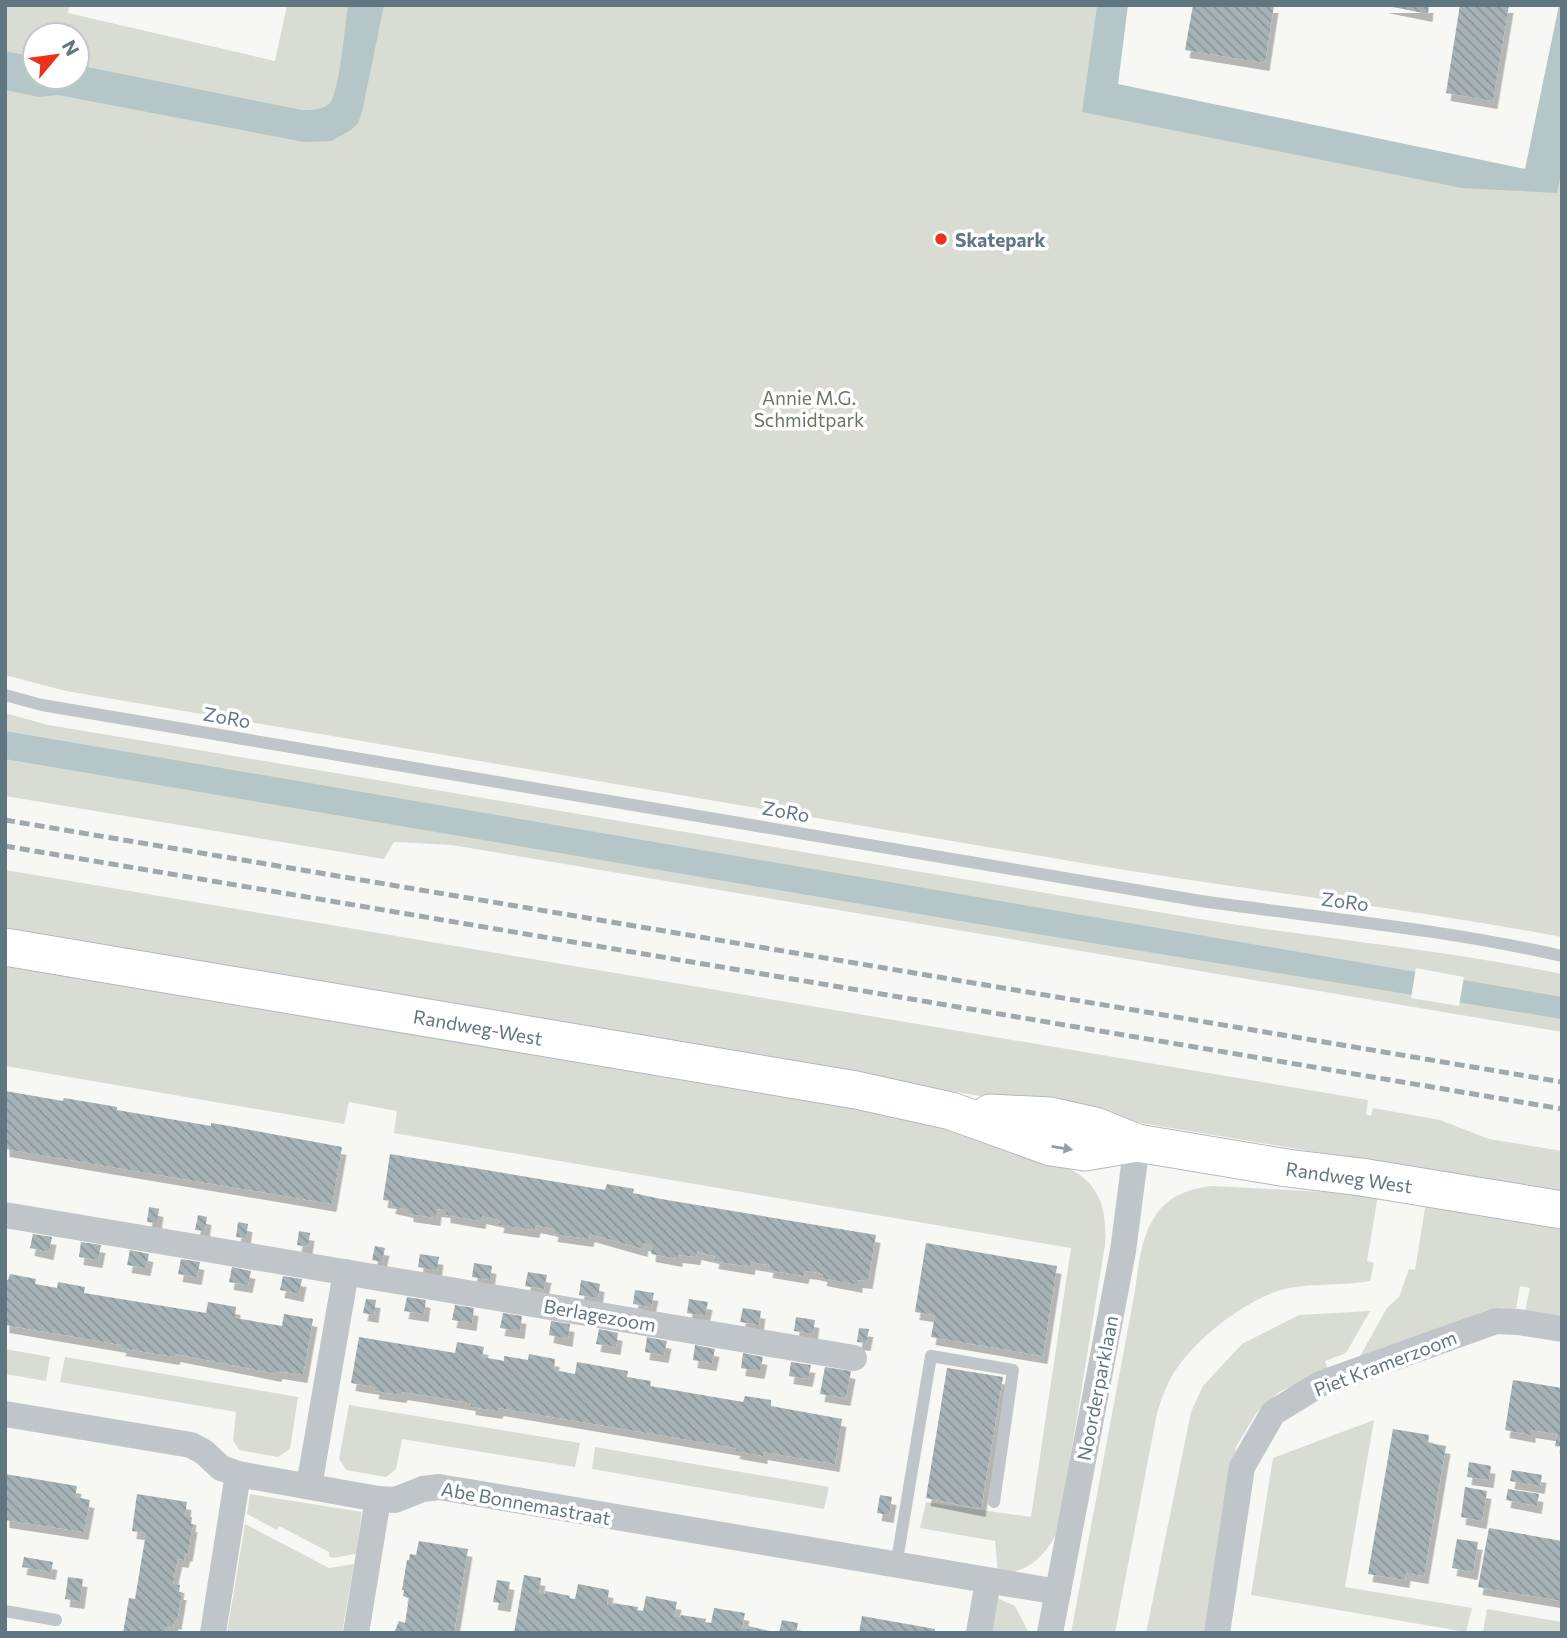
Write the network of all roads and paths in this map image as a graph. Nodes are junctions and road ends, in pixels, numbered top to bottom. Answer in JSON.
{"nodes":[{"id":1,"x":5,"y":695,"type":"edge"},
{"id":2,"x":5,"y":947,"type":"edge"},
{"id":3,"x":1562,"y":956,"type":"edge"},
{"id":4,"x":951,"y":1111,"type":"joint"},
{"id":5,"x":1137,"y":1143,"type":"junction"},
{"id":6,"x":1562,"y":1210,"type":"edge"},
{"id":7,"x":5,"y":1215,"type":"edge"},
{"id":8,"x":346,"y":1272,"type":"junction"},
{"id":9,"x":1562,"y":1329,"type":"edge"},
{"id":10,"x":855,"y":1358,"type":"dead end"},
{"id":11,"x":5,"y":1414,"type":"edge"},
{"id":12,"x":238,"y":1474,"type":"junction"},
{"id":13,"x":309,"y":1486,"type":"junction"},
{"id":14,"x":378,"y":1499,"type":"junction"},
{"id":15,"x":994,"y":1502,"type":"dead end"},
{"id":16,"x":896,"y":1566,"type":"junction"},
{"id":17,"x":988,"y":1581,"type":"junction"},
{"id":18,"x":1058,"y":1592,"type":"junction"},
{"id":19,"x":5,"y":1611,"type":"edge"},
{"id":20,"x":56,"y":1620,"type":"dead end"},
{"id":21,"x":212,"y":1633,"type":"edge"},
{"id":22,"x":356,"y":1633,"type":"edge"},
{"id":23,"x":979,"y":1633,"type":"edge"},
{"id":24,"x":1051,"y":1633,"type":"edge"},
{"id":25,"x":1217,"y":1633,"type":"edge"}],
"edges":[{"from":1,"to":3,"type":"lane","name":"ZoRo"},
{"from":2,"to":4,"type":"main road","name":"Randweg-West"},
{"from":4,"to":5,"type":"main road","name":"Randweg West"},
{"from":5,"to":6,"type":"main road","name":"Randweg West"},
{"from":5,"to":18,"type":"street","name":"Noorderparklaan"},
{"from":7,"to":8,"type":"street","name":"Berlagezoom"},
{"from":8,"to":10,"type":"street","name":"Berlagezoom"},
{"from":8,"to":13,"type":"street"},
{"from":9,"to":25,"type":"street","name":"Piet Kramerzoom"},
{"from":11,"to":12,"type":"street","name":"Abe Bonnemastraat"},
{"from":12,"to":13,"type":"street","name":"Abe Bonnemastraat"},
{"from":12,"to":21,"type":"street"},
{"from":13,"to":14,"type":"street","name":"Abe Bonnemastraat"},
{"from":14,"to":16,"type":"street","name":"Abe Bonnemastraat"},
{"from":14,"to":22,"type":"street"},
{"from":15,"to":16,"type":"lane"},
{"from":16,"to":17,"type":"street","name":"Abe Bonnemastraat"},
{"from":17,"to":18,"type":"street","name":"Abe Bonnemastraat"},
{"from":17,"to":23,"type":"street"},
{"from":18,"to":24,"type":"street","name":"Noorderparklaan"},
{"from":19,"to":20,"type":"lane"}]}
